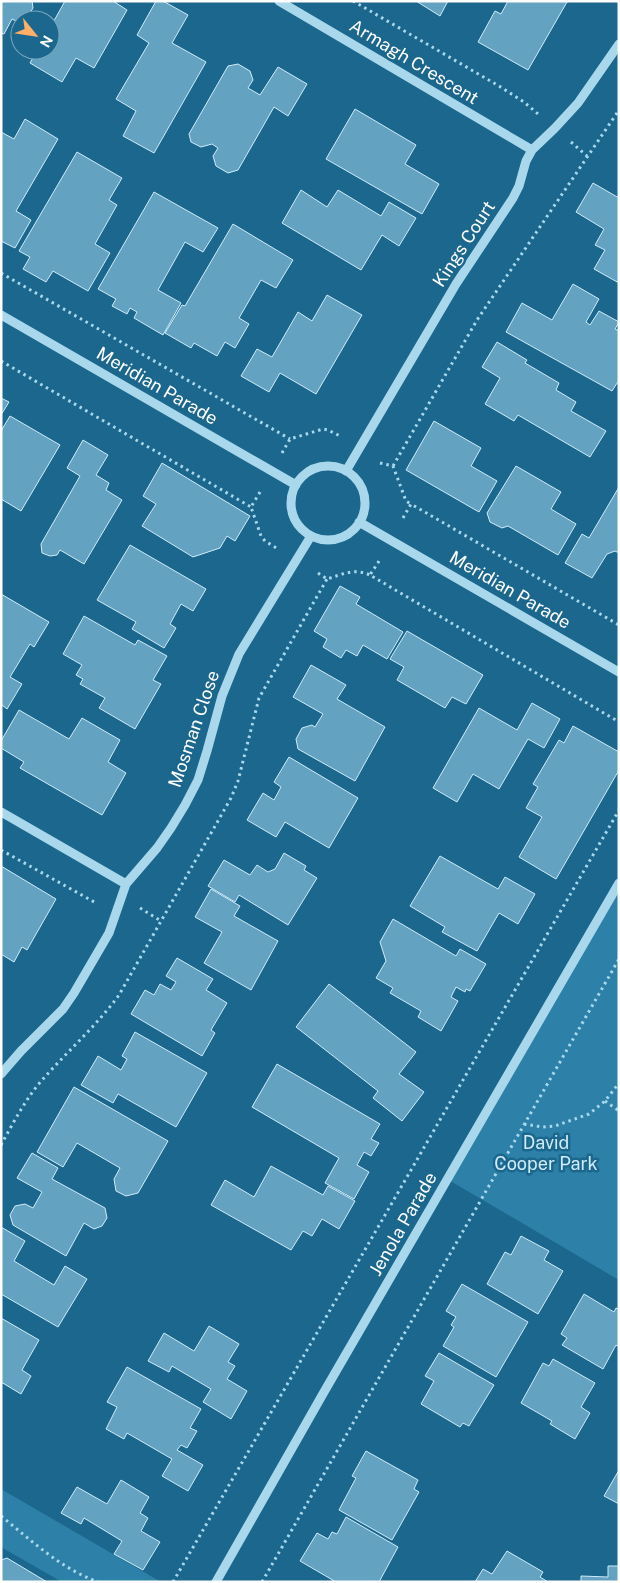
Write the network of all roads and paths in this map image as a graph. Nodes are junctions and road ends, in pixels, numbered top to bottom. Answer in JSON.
{"nodes":[{"id":1,"x":280,"y":1,"type":"edge"},
{"id":2,"x":353,"y":1,"type":"edge"},
{"id":3,"x":619,"y":44,"type":"edge"},
{"id":4,"x":619,"y":110,"type":"edge"},
{"id":5,"x":542,"y":117,"type":"dead end"},
{"id":6,"x":568,"y":139,"type":"dead end"},
{"id":7,"x":532,"y":150,"type":"junction"},
{"id":8,"x":587,"y":156,"type":"junction"},
{"id":9,"x":1,"y":273,"type":"edge"},
{"id":10,"x":1,"y":315,"type":"edge"},
{"id":11,"x":1,"y":361,"type":"edge"},
{"id":12,"x":340,"y":436,"type":"dead end"},
{"id":13,"x":290,"y":439,"type":"junction"},
{"id":14,"x":281,"y":455,"type":"dead end"},
{"id":15,"x":380,"y":462,"type":"dead end"},
{"id":16,"x":393,"y":466,"type":"junction"},
{"id":17,"x":346,"y":471,"type":"junction"},
{"id":18,"x":296,"y":485,"type":"junction"},
{"id":19,"x":260,"y":492,"type":"dead end"},
{"id":20,"x":411,"y":504,"type":"junction"},
{"id":21,"x":250,"y":507,"type":"junction"},
{"id":22,"x":403,"y":518,"type":"dead end"},
{"id":23,"x":359,"y":522,"type":"junction"},
{"id":24,"x":311,"y":536,"type":"junction"},
{"id":25,"x":279,"y":550,"type":"dead end"},
{"id":26,"x":379,"y":561,"type":"dead end"},
{"id":27,"x":318,"y":573,"type":"dead end"},
{"id":28,"x":370,"y":575,"type":"junction"},
{"id":29,"x":327,"y":579,"type":"junction"},
{"id":30,"x":619,"y":625,"type":"edge"},
{"id":31,"x":618,"y":671,"type":"edge"},
{"id":32,"x":619,"y":722,"type":"edge"},
{"id":33,"x":619,"y":810,"type":"edge"},
{"id":34,"x":1,"y":812,"type":"edge"},
{"id":35,"x":1,"y":850,"type":"edge"},
{"id":36,"x":619,"y":883,"type":"edge"},
{"id":37,"x":126,"y":884,"type":"junction"},
{"id":38,"x":99,"y":905,"type":"dead end"},
{"id":39,"x":136,"y":906,"type":"dead end"},
{"id":40,"x":161,"y":920,"type":"junction"},
{"id":41,"x":619,"y":959,"type":"edge"},
{"id":42,"x":1,"y":1074,"type":"edge"},
{"id":43,"x":619,"y":1083,"type":"edge"},
{"id":44,"x":606,"y":1101,"type":"junction"},
{"id":45,"x":619,"y":1111,"type":"edge"},
{"id":46,"x":524,"y":1124,"type":"junction"},
{"id":47,"x":1,"y":1145,"type":"edge"},
{"id":48,"x":1,"y":1516,"type":"edge"},
{"id":49,"x":98,"y":1582,"type":"edge"},
{"id":50,"x":173,"y":1582,"type":"edge"},
{"id":51,"x":216,"y":1582,"type":"edge"},
{"id":52,"x":262,"y":1582,"type":"edge"}],
"edges":[{"from":1,"to":7,"type":"street","name":"Armagh Crescent"},
{"from":2,"to":5,"type":"path"},
{"from":3,"to":7,"type":"street","name":"Kings Court"},
{"from":4,"to":8,"type":"path"},
{"from":6,"to":8,"type":"path"},
{"from":7,"to":17,"type":"street","name":"Kings Court"},
{"from":8,"to":16,"type":"path"},
{"from":9,"to":13,"type":"path"},
{"from":10,"to":18,"type":"street","name":"Meridian Parade"},
{"from":11,"to":21,"type":"path"},
{"from":12,"to":13,"type":"path"},
{"from":13,"to":14,"type":"path"},
{"from":15,"to":16,"type":"path"},
{"from":16,"to":20,"type":"path"},
{"from":17,"to":18,"type":"street"},
{"from":17,"to":23,"type":"street"},
{"from":18,"to":24,"type":"street"},
{"from":19,"to":21,"type":"path"},
{"from":20,"to":22,"type":"path"},
{"from":20,"to":30,"type":"path"},
{"from":21,"to":25,"type":"path"},
{"from":23,"to":24,"type":"street"},
{"from":23,"to":31,"type":"street","name":"Meridian Parade"},
{"from":24,"to":37,"type":"street","name":"Mosman Close"},
{"from":26,"to":28,"type":"path"},
{"from":27,"to":29,"type":"path"},
{"from":28,"to":29,"type":"path"},
{"from":28,"to":32,"type":"path"},
{"from":29,"to":40,"type":"path"},
{"from":33,"to":50,"type":"path"},
{"from":34,"to":37,"type":"street"},
{"from":35,"to":38,"type":"path"},
{"from":36,"to":51,"type":"street","name":"Jenola Parade"},
{"from":37,"to":42,"type":"street","name":"Mosman Close"},
{"from":39,"to":40,"type":"path"},
{"from":40,"to":47,"type":"path"},
{"from":41,"to":46,"type":"path"},
{"from":43,"to":44,"type":"path"},
{"from":44,"to":45,"type":"path"},
{"from":44,"to":46,"type":"path"},
{"from":46,"to":52,"type":"path"},
{"from":48,"to":49,"type":"path"}]}
